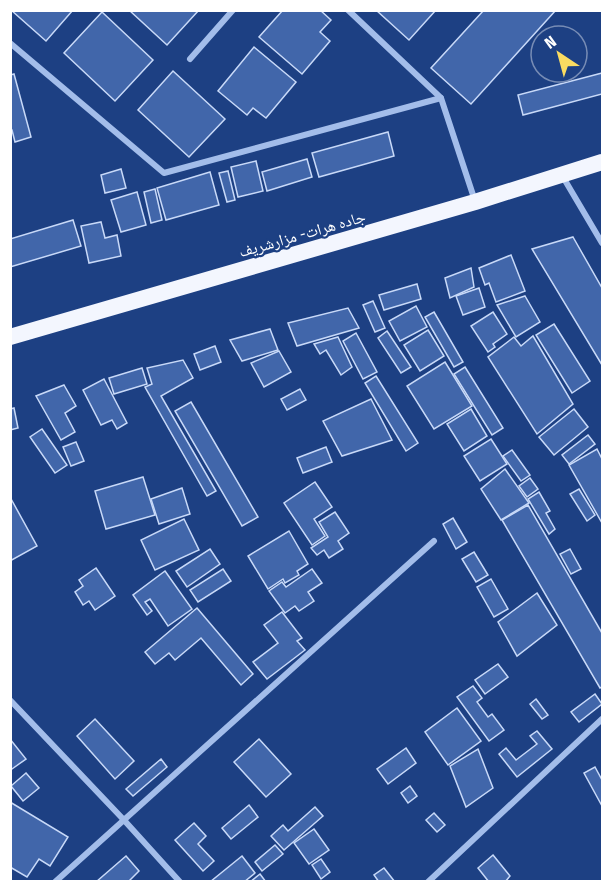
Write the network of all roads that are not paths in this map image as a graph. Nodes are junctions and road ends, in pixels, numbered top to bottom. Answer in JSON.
{"nodes":[{"id":1,"x":233,"y":10,"type":"edge"},
{"id":2,"x":348,"y":10,"type":"edge"},
{"id":3,"x":10,"y":43,"type":"edge"},
{"id":4,"x":190,"y":59,"type":"dead end"},
{"id":5,"x":441,"y":98,"type":"junction"},
{"id":6,"x":603,"y":162,"type":"edge"},
{"id":7,"x":561,"y":174,"type":"junction"},
{"id":8,"x":475,"y":202,"type":"junction"},
{"id":9,"x":603,"y":243,"type":"edge"},
{"id":10,"x":10,"y":337,"type":"edge"},
{"id":11,"x":434,"y":541,"type":"dead end"},
{"id":12,"x":10,"y":700,"type":"edge"},
{"id":13,"x":603,"y":718,"type":"edge"},
{"id":14,"x":123,"y":819,"type":"junction"},
{"id":15,"x":55,"y":882,"type":"edge"},
{"id":16,"x":180,"y":882,"type":"edge"},
{"id":17,"x":428,"y":882,"type":"edge"}],
"edges":[{"from":1,"to":4,"type":"street"},
{"from":2,"to":5,"type":"street"},
{"from":3,"to":5,"type":"street"},
{"from":5,"to":8,"type":"street"},
{"from":6,"to":7,"type":"highway","name":"جاده هرات- مزارشریف"},
{"from":7,"to":8,"type":"highway","name":"جاده هرات- مزارشریف"},
{"from":7,"to":9,"type":"street"},
{"from":8,"to":10,"type":"highway","name":"جاده هرات- مزارشریف"},
{"from":11,"to":14,"type":"street"},
{"from":12,"to":14,"type":"street"},
{"from":13,"to":17,"type":"street"},
{"from":14,"to":15,"type":"street"},
{"from":14,"to":16,"type":"street"}]}
